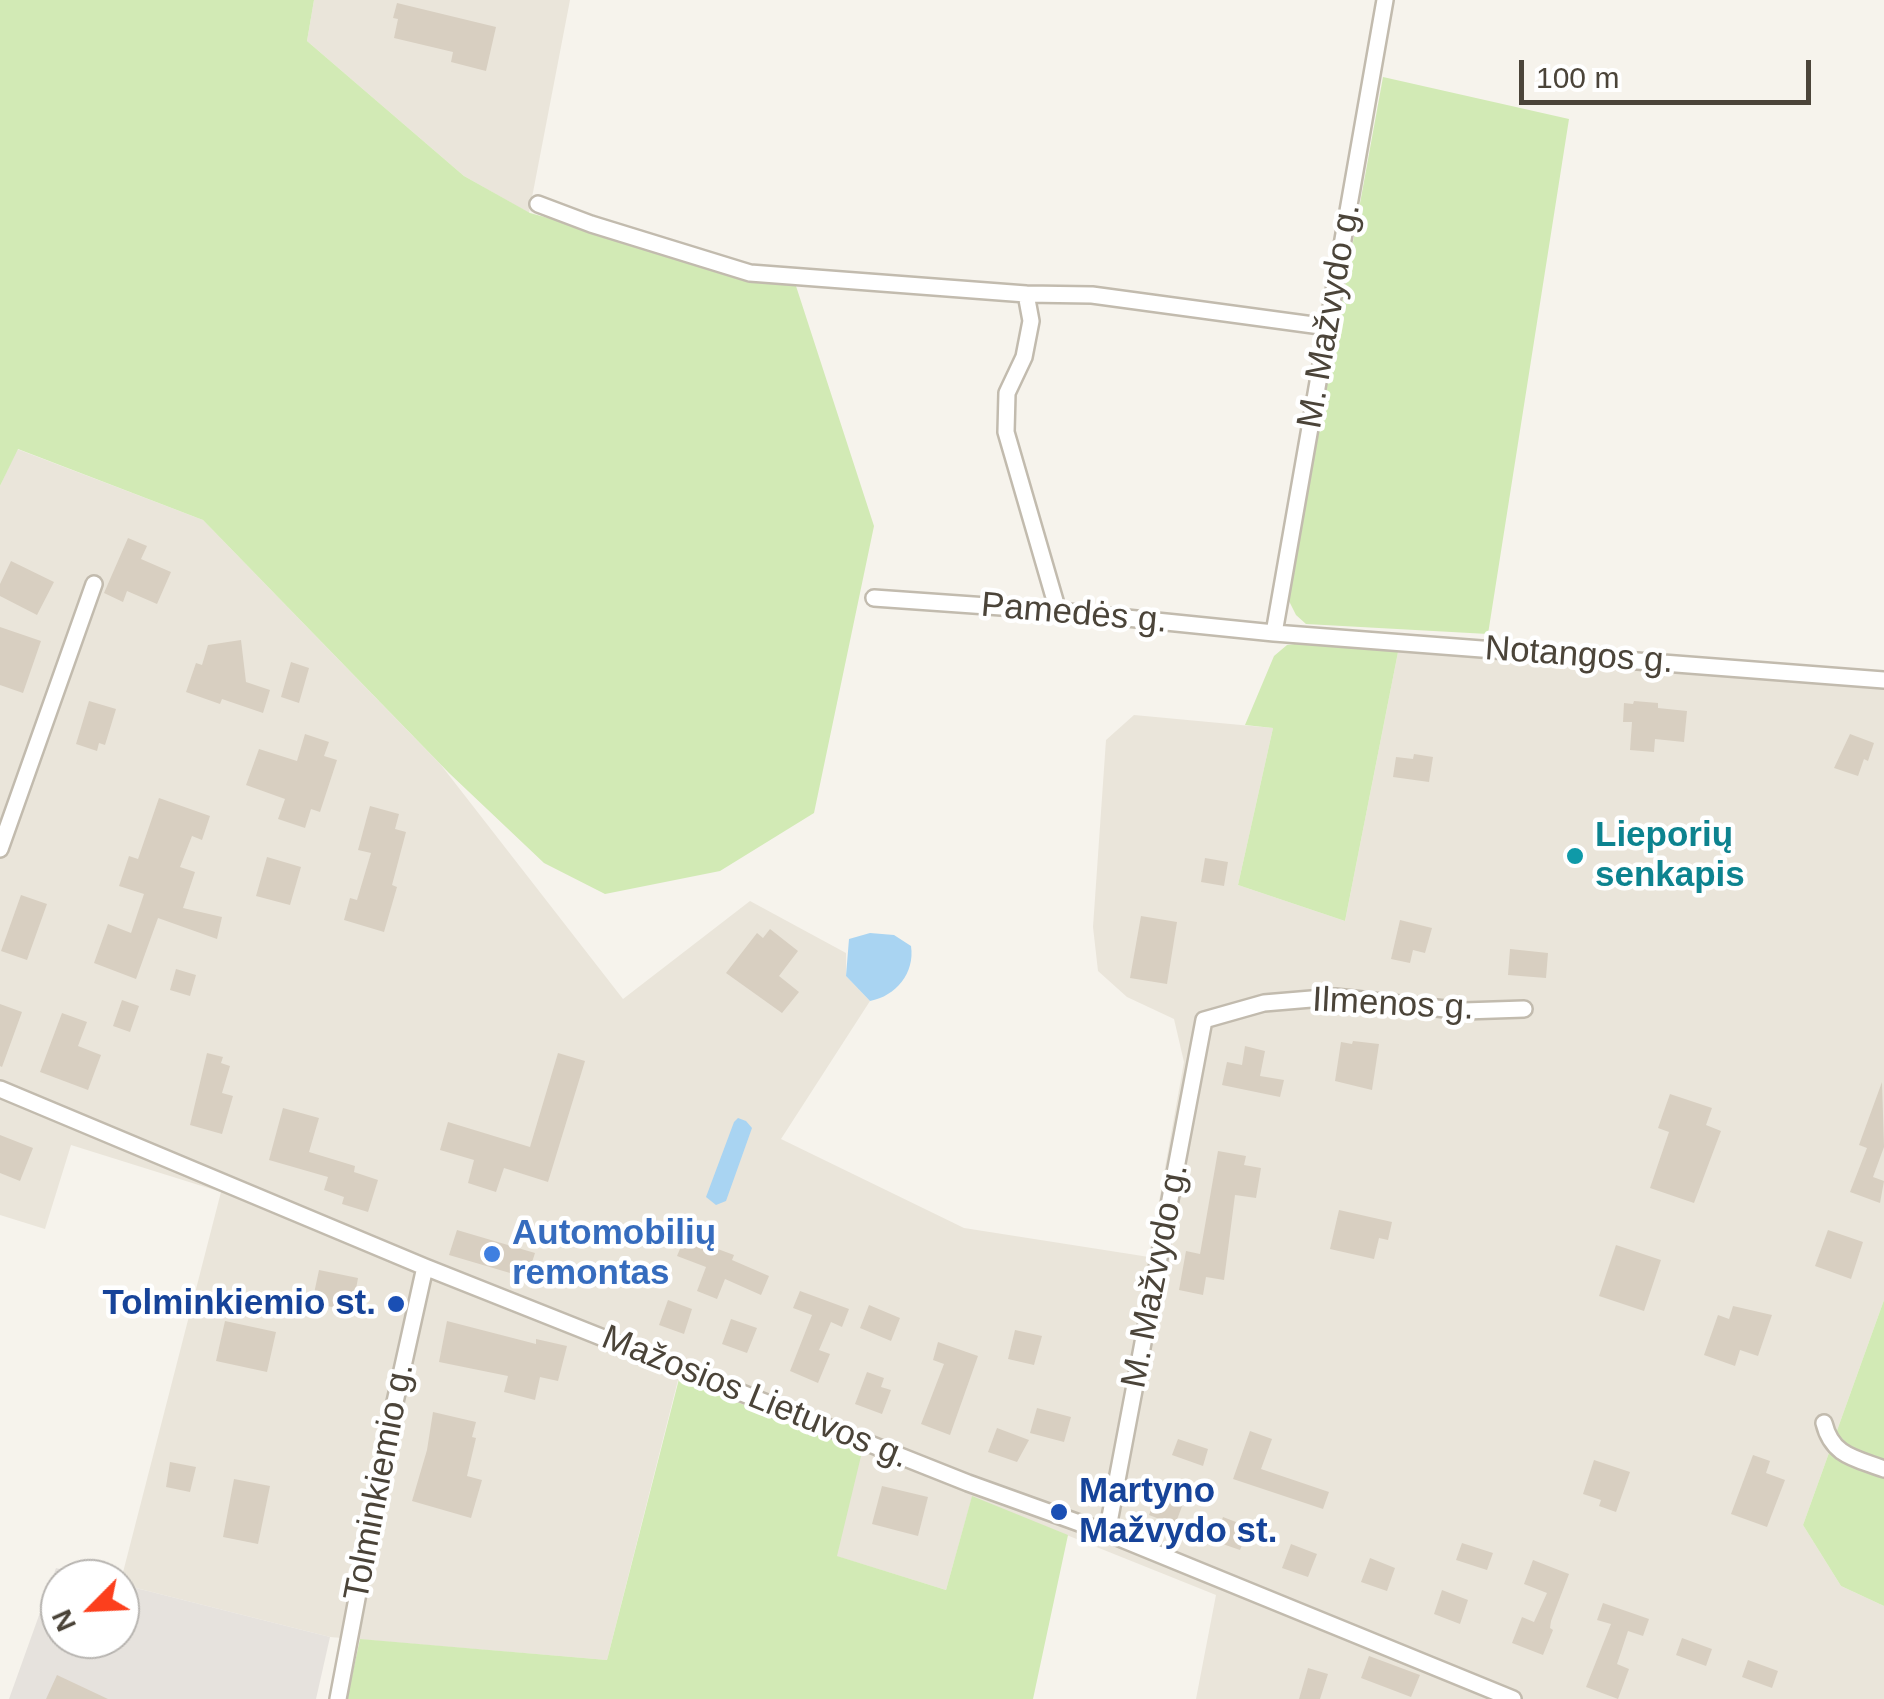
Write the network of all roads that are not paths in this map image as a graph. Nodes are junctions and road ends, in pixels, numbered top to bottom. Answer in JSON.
{"nodes":[{"id":1,"x":1385,"y":0,"type":"edge"},
{"id":2,"x":538,"y":204,"type":"dead end"},
{"id":3,"x":1026,"y":294,"type":"junction"},
{"id":4,"x":1328,"y":327,"type":"junction"},
{"id":5,"x":94,"y":584,"type":"dead end"},
{"id":6,"x":874,"y":598,"type":"dead end"},
{"id":7,"x":1058,"y":611,"type":"junction"},
{"id":8,"x":1274,"y":633,"type":"junction"},
{"id":9,"x":1884,"y":680,"type":"edge"},
{"id":10,"x":0,"y":849,"type":"edge"},
{"id":11,"x":1524,"y":1009,"type":"dead end"},
{"id":12,"x":1204,"y":1020,"type":"joint"},
{"id":13,"x":0,"y":1089,"type":"edge"},
{"id":14,"x":425,"y":1266,"type":"junction"},
{"id":15,"x":1824,"y":1424,"type":"dead end"},
{"id":16,"x":1884,"y":1470,"type":"edge"},
{"id":17,"x":1108,"y":1533,"type":"junction"},
{"id":18,"x":338,"y":1699,"type":"edge"},
{"id":19,"x":1513,"y":1699,"type":"edge"}],
"edges":[{"from":1,"to":4,"type":"street","name":"M. Mažvydo g."},
{"from":2,"to":3,"type":"street"},
{"from":3,"to":4,"type":"street"},
{"from":3,"to":7,"type":"street"},
{"from":4,"to":8,"type":"street","name":"M. Mažvydo g."},
{"from":5,"to":10,"type":"street"},
{"from":6,"to":7,"type":"street","name":"Pamedės g."},
{"from":7,"to":8,"type":"street","name":"Pamedės g."},
{"from":8,"to":9,"type":"street","name":"Notangos g."},
{"from":11,"to":12,"type":"street","name":"Ilmenos g."},
{"from":12,"to":17,"type":"street","name":"M. Mažvydo g."},
{"from":13,"to":14,"type":"street","name":"Mažosios Lietuvos g."},
{"from":14,"to":17,"type":"street","name":"Mažosios Lietuvos g."},
{"from":14,"to":18,"type":"street","name":"Tolminkiemio g."},
{"from":15,"to":16,"type":"street"},
{"from":17,"to":19,"type":"street","name":"Mažosios Lietuvos g."}]}
